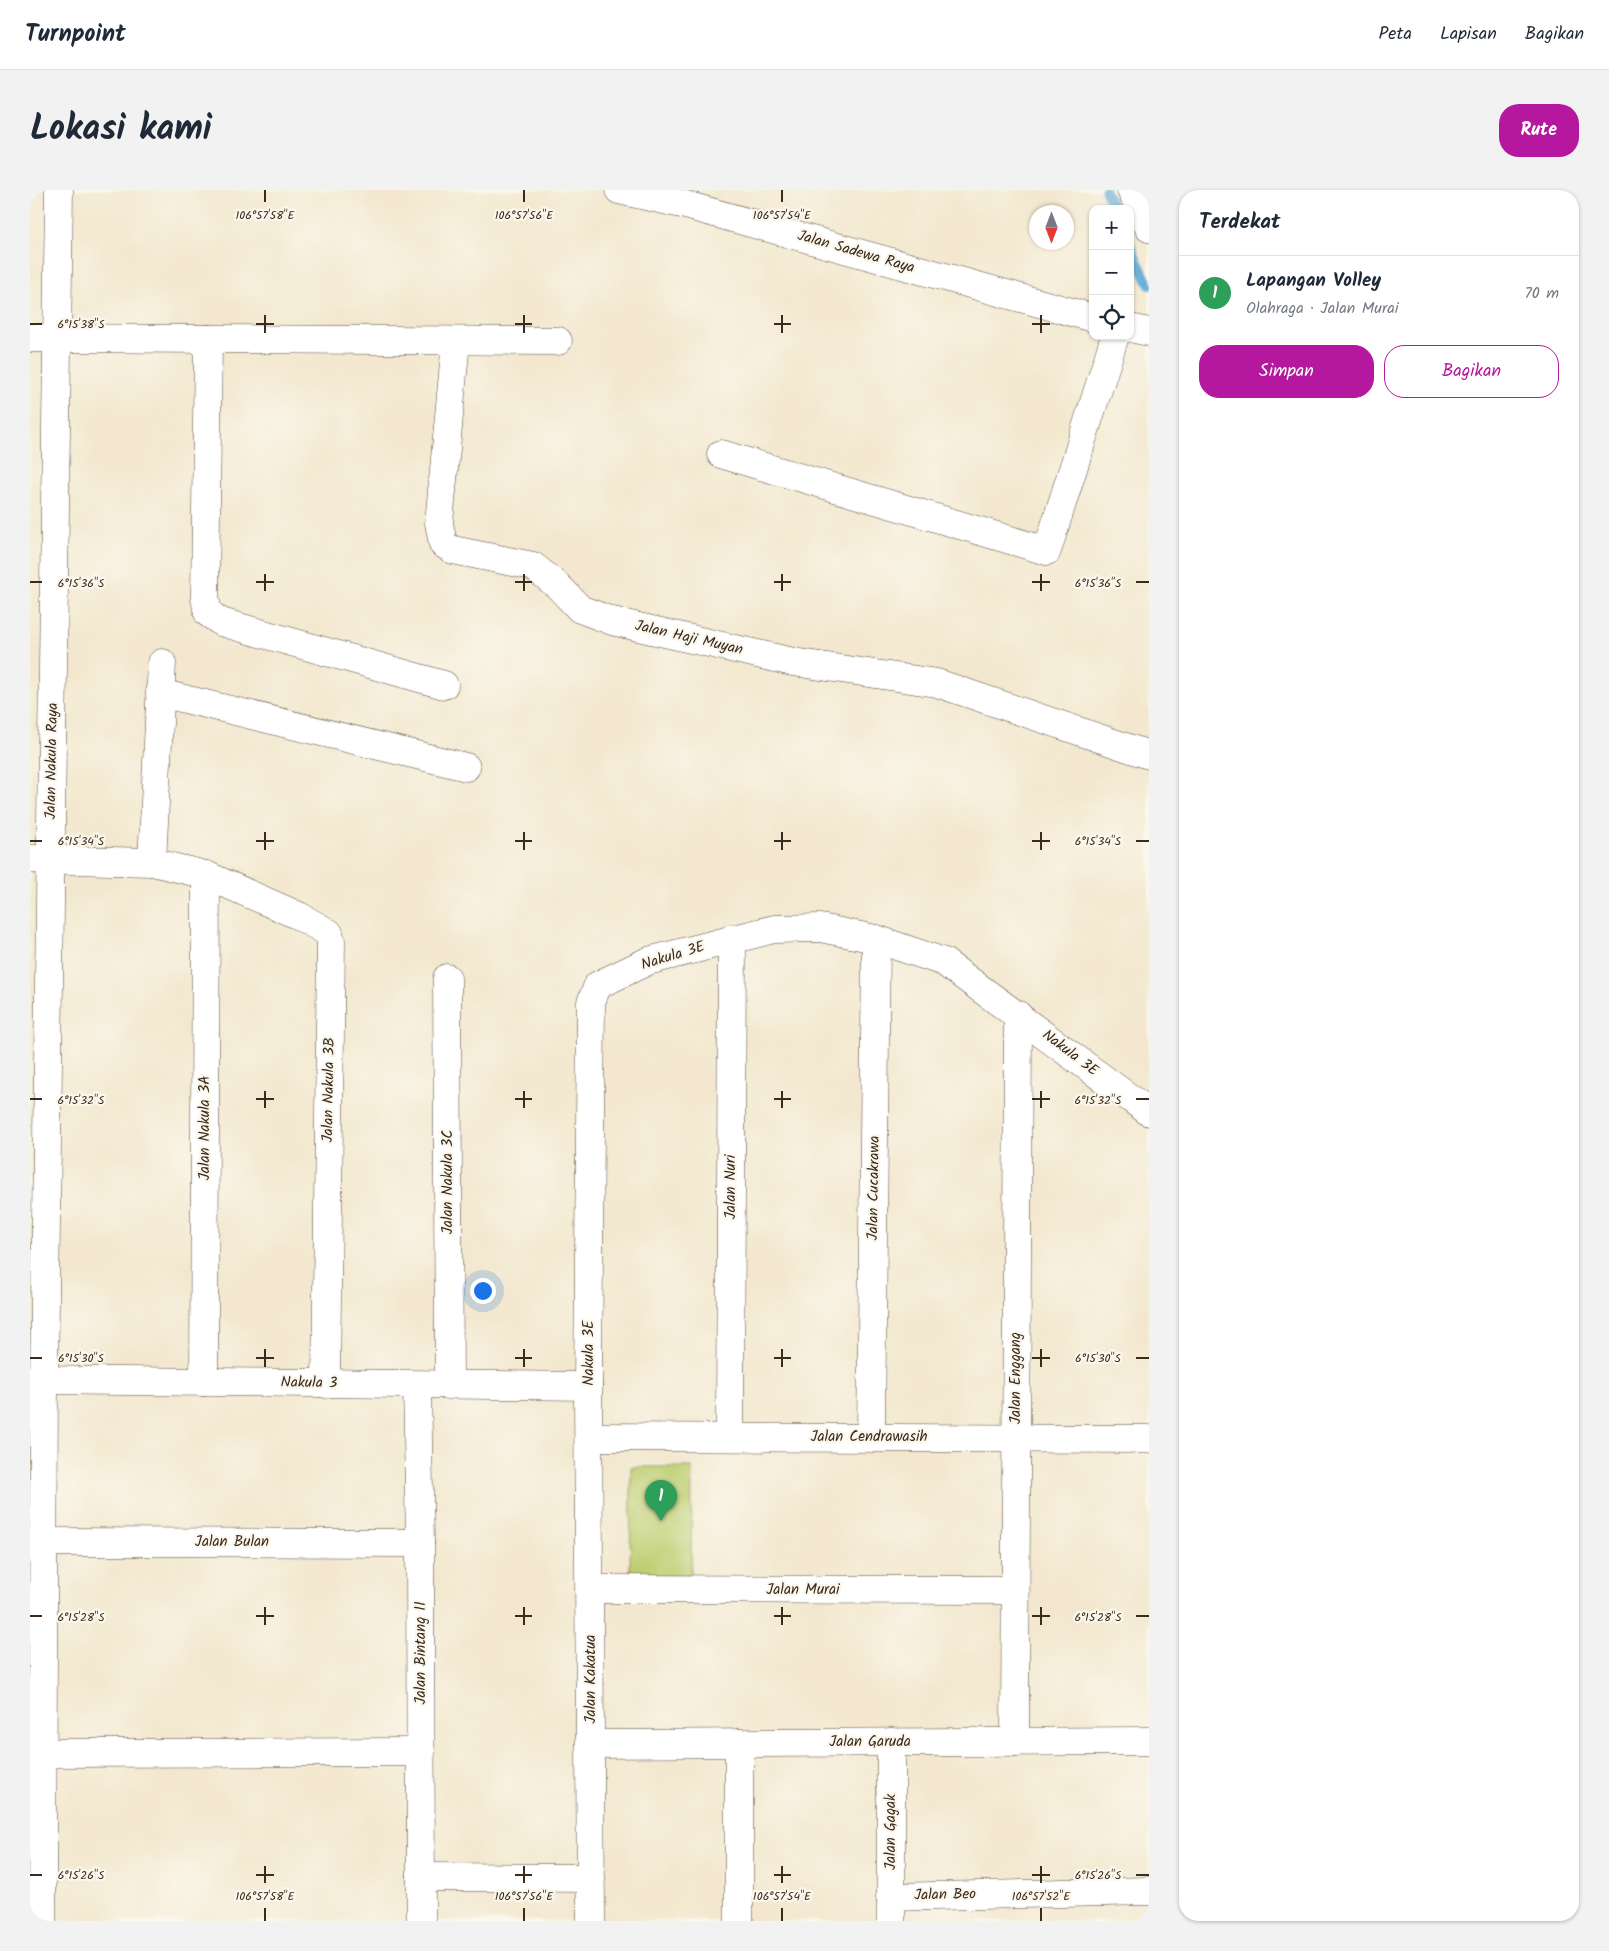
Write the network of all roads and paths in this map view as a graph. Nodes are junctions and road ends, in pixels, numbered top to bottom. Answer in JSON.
{"nodes":[{"id":1,"x":59,"y":190,"type":"edge"},
{"id":2,"x":619,"y":190,"type":"edge"},
{"id":3,"x":684,"y":197,"type":"edge"},
{"id":4,"x":1089,"y":317,"type":"edge"},
{"id":5,"x":1134,"y":329,"type":"edge"},
{"id":6,"x":1149,"y":332,"type":"edge"},
{"id":7,"x":30,"y":338,"type":"edge"},
{"id":8,"x":57,"y":338,"type":"junction"},
{"id":9,"x":208,"y":339,"type":"junction"},
{"id":10,"x":456,"y":340,"type":"junction"},
{"id":11,"x":1114,"y":340,"type":"edge"},
{"id":12,"x":558,"y":341,"type":"dead end"},
{"id":13,"x":721,"y":454,"type":"dead end"},
{"id":14,"x":162,"y":663,"type":"dead end"},
{"id":15,"x":444,"y":685,"type":"dead end"},
{"id":16,"x":160,"y":693,"type":"junction"},
{"id":17,"x":1149,"y":755,"type":"edge"},
{"id":18,"x":466,"y":767,"type":"dead end"},
{"id":19,"x":40,"y":860,"type":"edge"},
{"id":20,"x":152,"y":862,"type":"junction"},
{"id":21,"x":206,"y":875,"type":"junction"},
{"id":22,"x":732,"y":938,"type":"junction"},
{"id":23,"x":876,"y":939,"type":"junction"},
{"id":24,"x":447,"y":978,"type":"dead end"},
{"id":25,"x":1018,"y":1015,"type":"junction"},
{"id":26,"x":1149,"y":1112,"type":"edge"},
{"id":27,"x":37,"y":1380,"type":"edge"},
{"id":28,"x":204,"y":1382,"type":"junction"},
{"id":29,"x":326,"y":1384,"type":"junction"},
{"id":30,"x":417,"y":1385,"type":"junction"},
{"id":31,"x":449,"y":1385,"type":"junction"},
{"id":32,"x":588,"y":1386,"type":"junction"},
{"id":33,"x":589,"y":1436,"type":"junction"},
{"id":34,"x":871,"y":1436,"type":"junction"},
{"id":35,"x":730,"y":1437,"type":"junction"},
{"id":36,"x":1016,"y":1438,"type":"junction"},
{"id":37,"x":1149,"y":1439,"type":"edge"},
{"id":38,"x":37,"y":1542,"type":"edge"},
{"id":39,"x":420,"y":1543,"type":"junction"},
{"id":40,"x":590,"y":1589,"type":"junction"},
{"id":41,"x":1015,"y":1590,"type":"junction"},
{"id":42,"x":1149,"y":1741,"type":"edge"},
{"id":43,"x":891,"y":1742,"type":"junction"},
{"id":44,"x":1015,"y":1742,"type":"junction"},
{"id":45,"x":738,"y":1743,"type":"junction"},
{"id":46,"x":591,"y":1744,"type":"junction"},
{"id":47,"x":421,"y":1752,"type":"junction"},
{"id":48,"x":42,"y":1753,"type":"junction"},
{"id":49,"x":421,"y":1877,"type":"junction"},
{"id":50,"x":591,"y":1878,"type":"junction"},
{"id":51,"x":1149,"y":1891,"type":"edge"},
{"id":52,"x":890,"y":1909,"type":"edge"},
{"id":53,"x":42,"y":1921,"type":"edge"},
{"id":54,"x":421,"y":1921,"type":"edge"},
{"id":55,"x":591,"y":1921,"type":"edge"},
{"id":56,"x":739,"y":1921,"type":"edge"}],
"edges":[{"from":1,"to":8,"type":"street","name":"Jalan Nakula Raya"},
{"from":2,"to":3,"type":"street","name":"Jalan Sadewa Raya"},
{"from":3,"to":4,"type":"street","name":"Jalan Sadewa Raya"},
{"from":5,"to":6,"type":"street"},
{"from":7,"to":8,"type":"street"},
{"from":8,"to":9,"type":"street"},
{"from":8,"to":19,"type":"street","name":"Jalan Nakula Raya"},
{"from":9,"to":10,"type":"street"},
{"from":9,"to":15,"type":"street"},
{"from":10,"to":12,"type":"street"},
{"from":10,"to":17,"type":"street","name":"Jalan Haji Muyan"},
{"from":11,"to":13,"type":"street"},
{"from":14,"to":16,"type":"street"},
{"from":16,"to":18,"type":"street"},
{"from":16,"to":20,"type":"street"},
{"from":19,"to":20,"type":"street","name":"Jalan Nakula 3B"},
{"from":19,"to":27,"type":"street","name":"Jalan Nakula Raya"},
{"from":20,"to":21,"type":"street","name":"Jalan Nakula 3B"},
{"from":21,"to":28,"type":"street","name":"Jalan Nakula 3A"},
{"from":21,"to":29,"type":"street","name":"Jalan Nakula 3B"},
{"from":22,"to":23,"type":"street","name":"Nakula 3E"},
{"from":22,"to":32,"type":"street","name":"Nakula 3E"},
{"from":22,"to":35,"type":"street","name":"Jalan Nuri"},
{"from":23,"to":25,"type":"street","name":"Nakula 3E"},
{"from":23,"to":34,"type":"street","name":"Jalan Cucakrawa"},
{"from":24,"to":31,"type":"street","name":"Jalan Nakula 3C"},
{"from":25,"to":26,"type":"street","name":"Nakula 3E"},
{"from":25,"to":36,"type":"street","name":"Jalan Enggang"},
{"from":27,"to":28,"type":"street","name":"Nakula 3"},
{"from":27,"to":38,"type":"street","name":"Jalan Nakula Raya"},
{"from":28,"to":29,"type":"street","name":"Nakula 3"},
{"from":29,"to":30,"type":"street","name":"Nakula 3"},
{"from":30,"to":31,"type":"street","name":"Nakula 3"},
{"from":30,"to":39,"type":"street","name":"Jalan Bintang II"},
{"from":31,"to":32,"type":"street","name":"Nakula 3"},
{"from":32,"to":33,"type":"street","name":"Nakula 3E"},
{"from":33,"to":35,"type":"street","name":"Jalan Cendrawasih"},
{"from":33,"to":40,"type":"street","name":"Jalan Kakatua"},
{"from":34,"to":35,"type":"street","name":"Jalan Cendrawasih"},
{"from":34,"to":36,"type":"street","name":"Jalan Cendrawasih"},
{"from":36,"to":37,"type":"street","name":"Jalan Cendrawasih"},
{"from":36,"to":41,"type":"street","name":"Jalan Enggang"},
{"from":38,"to":39,"type":"street","name":"Jalan Bulan"},
{"from":38,"to":48,"type":"street","name":"Jalan Nakula Raya"},
{"from":39,"to":47,"type":"street","name":"Jalan Bintang II"},
{"from":40,"to":41,"type":"street","name":"Jalan Murai"},
{"from":40,"to":46,"type":"street","name":"Jalan Kakatua"},
{"from":41,"to":44,"type":"street","name":"Jalan Enggang"},
{"from":42,"to":44,"type":"street","name":"Jalan Garuda"},
{"from":43,"to":44,"type":"street","name":"Jalan Garuda"},
{"from":43,"to":45,"type":"street","name":"Jalan Garuda"},
{"from":43,"to":52,"type":"street","name":"Jalan Gagak"},
{"from":45,"to":46,"type":"street","name":"Jalan Garuda"},
{"from":45,"to":56,"type":"street"},
{"from":46,"to":50,"type":"street","name":"Jalan Kakatua"},
{"from":47,"to":48,"type":"street"},
{"from":47,"to":49,"type":"street","name":"Jalan Bintang II"},
{"from":48,"to":53,"type":"street","name":"Jalan Nakula Raya"},
{"from":49,"to":50,"type":"street"},
{"from":49,"to":54,"type":"street","name":"Jalan Bintang II"},
{"from":50,"to":55,"type":"street","name":"Jalan Kakatua"},
{"from":51,"to":52,"type":"street","name":"Jalan Beo"}]}
